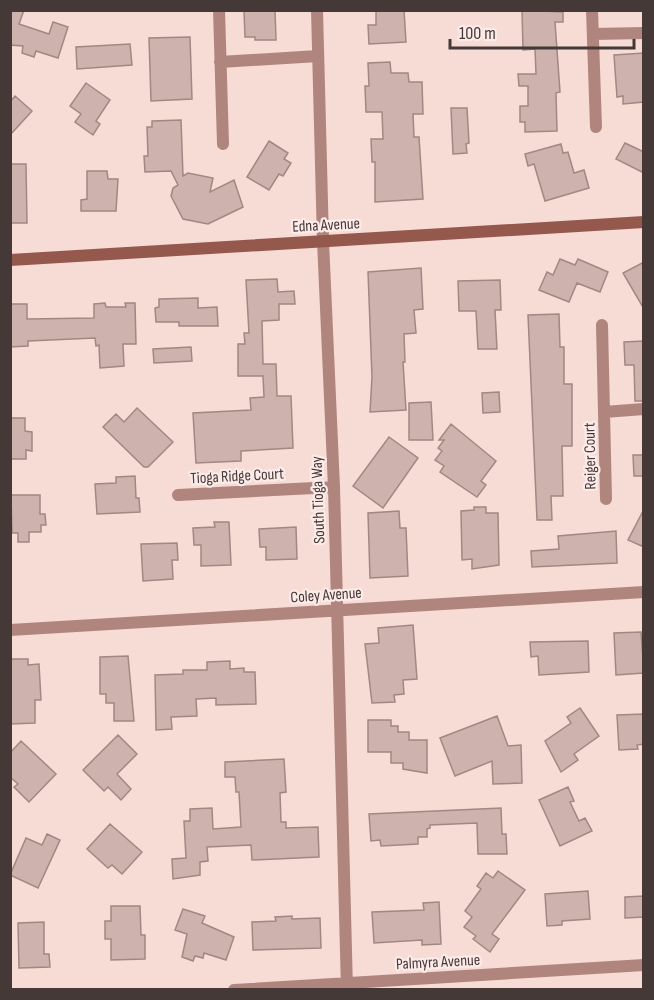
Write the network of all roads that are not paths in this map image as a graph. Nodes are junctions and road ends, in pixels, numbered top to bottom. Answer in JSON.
{"nodes":[{"id":1,"x":219,"y":10,"type":"edge"},
{"id":2,"x":317,"y":10,"type":"edge"},
{"id":3,"x":592,"y":10,"type":"edge"},
{"id":4,"x":644,"y":33,"type":"edge"},
{"id":5,"x":593,"y":34,"type":"junction"},
{"id":6,"x":318,"y":56,"type":"junction"},
{"id":7,"x":220,"y":62,"type":"junction"},
{"id":8,"x":596,"y":127,"type":"dead end"},
{"id":9,"x":223,"y":144,"type":"dead end"},
{"id":10,"x":644,"y":222,"type":"edge"},
{"id":11,"x":323,"y":241,"type":"junction"},
{"id":12,"x":10,"y":260,"type":"edge"},
{"id":13,"x":602,"y":325,"type":"dead end"},
{"id":14,"x":644,"y":409,"type":"edge"},
{"id":15,"x":604,"y":412,"type":"junction"},
{"id":16,"x":334,"y":487,"type":"junction"},
{"id":17,"x":178,"y":495,"type":"dead end"},
{"id":18,"x":606,"y":499,"type":"dead end"},
{"id":19,"x":644,"y":592,"type":"edge"},
{"id":20,"x":336,"y":610,"type":"junction"},
{"id":21,"x":10,"y":630,"type":"edge"},
{"id":22,"x":644,"y":965,"type":"edge"},
{"id":23,"x":347,"y":986,"type":"edge"},
{"id":24,"x":234,"y":990,"type":"edge"}],
"edges":[{"from":1,"to":7,"type":"street"},
{"from":2,"to":6,"type":"street","name":"South Tioga Way"},
{"from":3,"to":5,"type":"street"},
{"from":4,"to":5,"type":"street"},
{"from":5,"to":8,"type":"street"},
{"from":6,"to":7,"type":"street"},
{"from":6,"to":11,"type":"street","name":"South Tioga Way"},
{"from":7,"to":9,"type":"street"},
{"from":10,"to":11,"type":"street","name":"Edna Avenue"},
{"from":11,"to":12,"type":"street","name":"Edna Avenue"},
{"from":11,"to":16,"type":"street","name":"South Tioga Way"},
{"from":13,"to":15,"type":"street","name":"Reiger Court"},
{"from":14,"to":15,"type":"street","name":"Reiger Court"},
{"from":15,"to":18,"type":"street","name":"Reiger Court"},
{"from":16,"to":17,"type":"street","name":"Tioga Ridge Court"},
{"from":16,"to":20,"type":"street","name":"South Tioga Way"},
{"from":19,"to":20,"type":"street","name":"Coley Avenue"},
{"from":20,"to":21,"type":"street","name":"Coley Avenue"},
{"from":20,"to":23,"type":"street","name":"South Tioga Way"},
{"from":22,"to":23,"type":"street","name":"Palmyra Avenue"},
{"from":23,"to":24,"type":"street","name":"Palmyra Avenue"}]}
